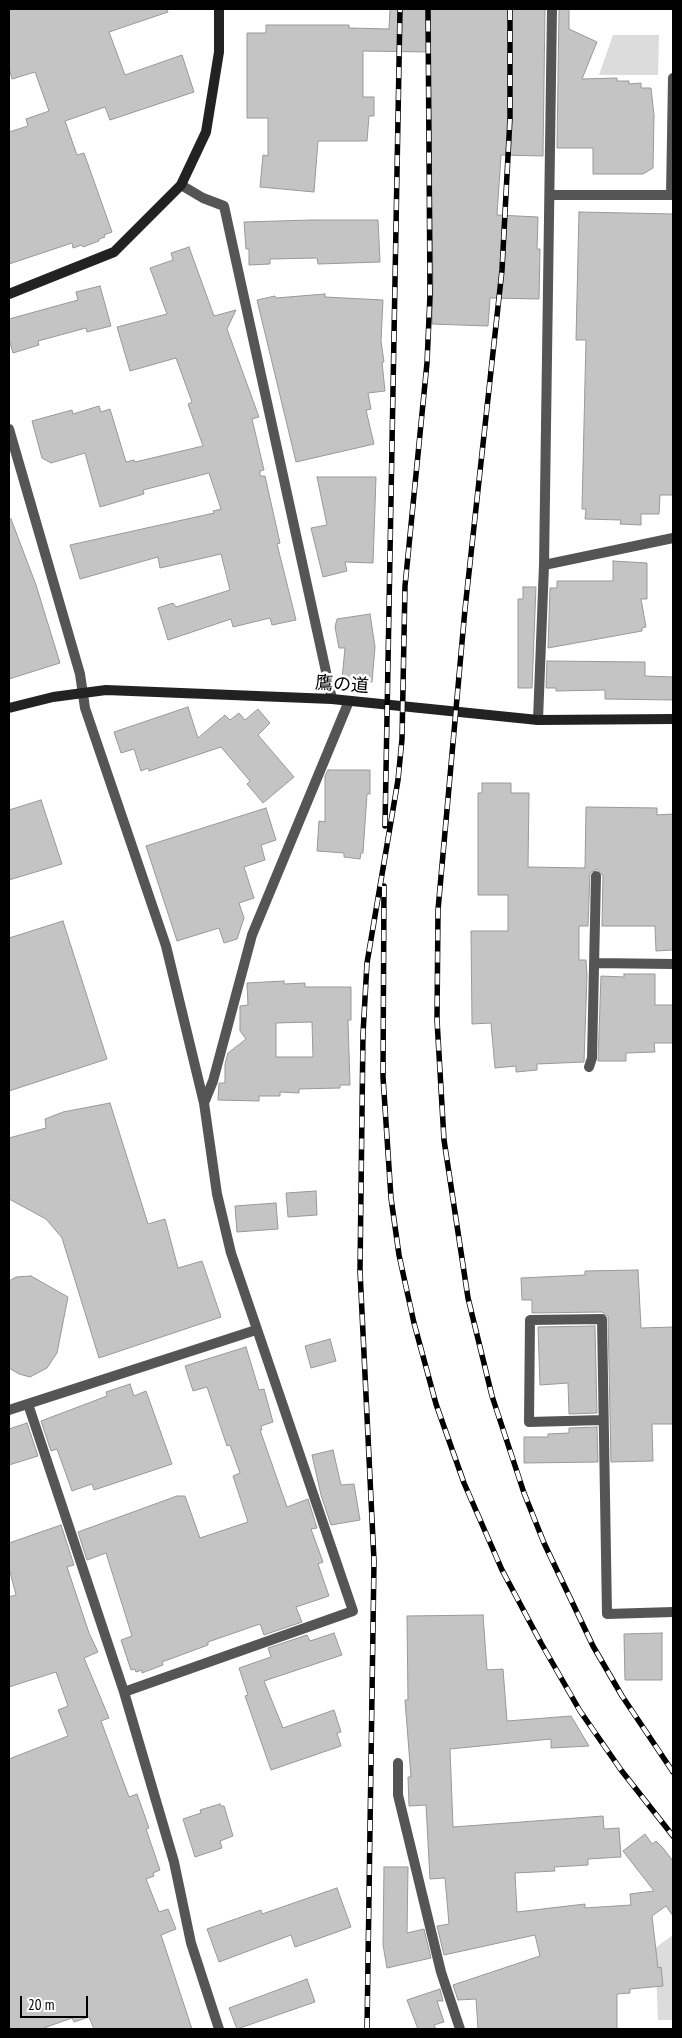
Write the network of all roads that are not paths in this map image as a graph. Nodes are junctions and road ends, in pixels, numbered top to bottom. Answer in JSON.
{"nodes":[{"id":1,"x":219,"y":9,"type":"edge"},
{"id":2,"x":552,"y":9,"type":"edge"},
{"id":3,"x":673,"y":78,"type":"edge"},
{"id":4,"x":181,"y":185,"type":"junction"},
{"id":5,"x":550,"y":195,"type":"junction"},
{"id":6,"x":672,"y":195,"type":"edge"},
{"id":7,"x":9,"y":294,"type":"edge"},
{"id":8,"x":9,"y":429,"type":"edge"},
{"id":9,"x":673,"y":538,"type":"edge"},
{"id":10,"x":544,"y":565,"type":"junction"},
{"id":11,"x":82,"y":692,"type":"junction"},
{"id":12,"x":332,"y":699,"type":"junction"},
{"id":13,"x":349,"y":701,"type":"junction"},
{"id":14,"x":9,"y":708,"type":"edge"},
{"id":15,"x":673,"y":719,"type":"edge"},
{"id":16,"x":538,"y":720,"type":"junction"},
{"id":17,"x":596,"y":876,"type":"dead end"},
{"id":18,"x":594,"y":963,"type":"junction"},
{"id":19,"x":673,"y":964,"type":"edge"},
{"id":20,"x":589,"y":1067,"type":"dead end"},
{"id":21,"x":204,"y":1103,"type":"junction"},
{"id":22,"x":256,"y":1330,"type":"junction"},
{"id":23,"x":28,"y":1404,"type":"junction"},
{"id":24,"x":9,"y":1410,"type":"edge"},
{"id":25,"x":603,"y":1420,"type":"junction"},
{"id":26,"x":673,"y":1612,"type":"edge"},
{"id":27,"x":124,"y":1692,"type":"junction"},
{"id":28,"x":398,"y":1763,"type":"dead end"},
{"id":29,"x":219,"y":2029,"type":"edge"},
{"id":30,"x":460,"y":2029,"type":"edge"}],
"edges":[{"from":1,"to":4,"type":"street"},
{"from":2,"to":5,"type":"street"},
{"from":3,"to":6,"type":"street"},
{"from":4,"to":7,"type":"street"},
{"from":4,"to":12,"type":"street"},
{"from":5,"to":6,"type":"street"},
{"from":5,"to":10,"type":"street"},
{"from":8,"to":11,"type":"street"},
{"from":9,"to":10,"type":"street"},
{"from":10,"to":16,"type":"street"},
{"from":11,"to":12,"type":"street","name":"鷹の道"},
{"from":11,"to":14,"type":"street","name":"鷹の道"},
{"from":11,"to":21,"type":"street"},
{"from":12,"to":13,"type":"street","name":"鷹の道"},
{"from":13,"to":16,"type":"street","name":"鷹の道"},
{"from":13,"to":21,"type":"street"},
{"from":15,"to":16,"type":"street","name":"鷹の道"},
{"from":17,"to":18,"type":"street"},
{"from":18,"to":19,"type":"street"},
{"from":18,"to":20,"type":"street"},
{"from":21,"to":22,"type":"street"},
{"from":22,"to":23,"type":"street"},
{"from":22,"to":27,"type":"street"},
{"from":23,"to":24,"type":"street"},
{"from":23,"to":27,"type":"street"},
{"from":25,"to":25,"type":"street"},
{"from":25,"to":26,"type":"street"},
{"from":27,"to":29,"type":"street"},
{"from":28,"to":30,"type":"street"}]}
